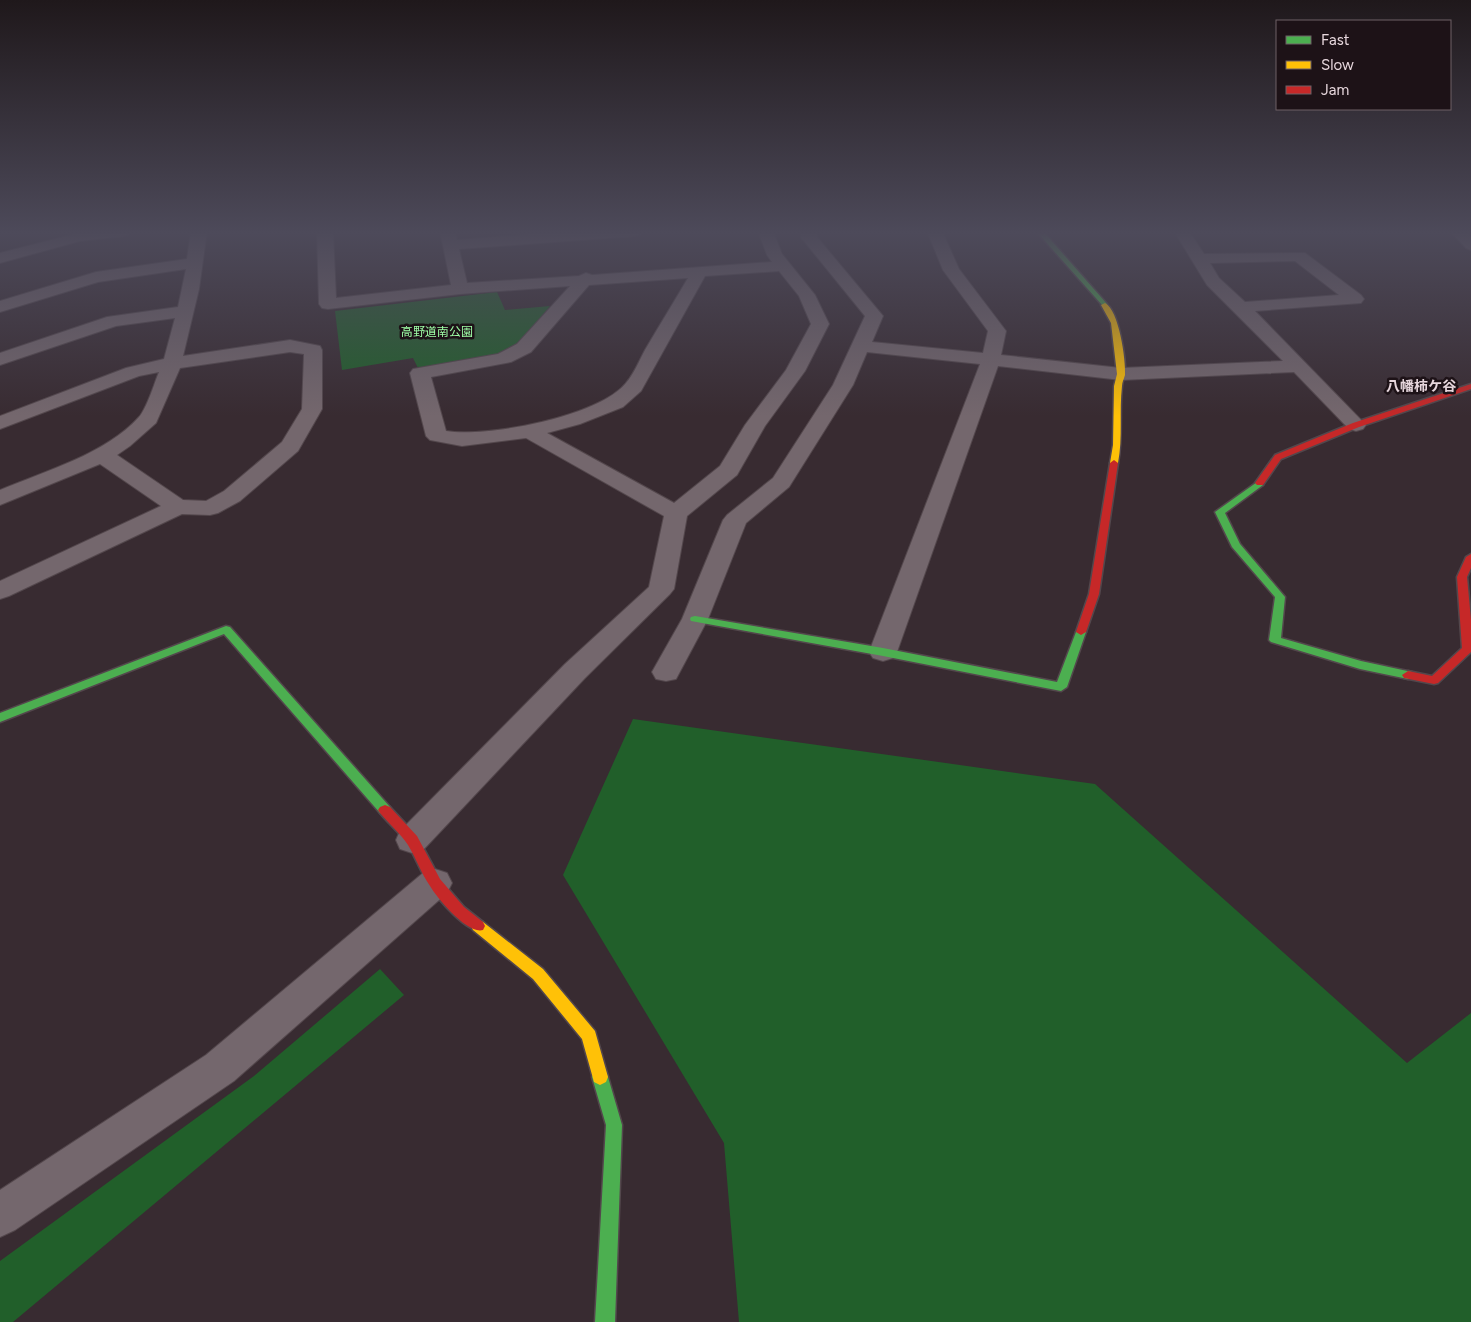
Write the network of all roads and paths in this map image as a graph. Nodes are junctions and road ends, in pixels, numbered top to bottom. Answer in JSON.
{"nodes":[{"id":1,"x":44,"y":293,"type":"edge"},
{"id":2,"x":190,"y":293,"type":"edge"},
{"id":3,"x":328,"y":293,"type":"edge"},
{"id":4,"x":427,"y":293,"type":"edge"},
{"id":5,"x":573,"y":293,"type":"edge"},
{"id":6,"x":687,"y":293,"type":"edge"},
{"id":7,"x":806,"y":293,"type":"edge"},
{"id":8,"x":855,"y":293,"type":"edge"},
{"id":9,"x":968,"y":293,"type":"edge"},
{"id":10,"x":1095,"y":293,"type":"edge"},
{"id":11,"x":1225,"y":293,"type":"edge"},
{"id":12,"x":1347,"y":293,"type":"edge"},
{"id":13,"x":0,"y":307,"type":"edge"},
{"id":14,"x":1241,"y":307,"type":"junction"},
{"id":15,"x":184,"y":311,"type":"junction"},
{"id":16,"x":861,"y":346,"type":"junction"},
{"id":17,"x":0,"y":359,"type":"edge"},
{"id":18,"x":991,"y":360,"type":"junction"},
{"id":19,"x":172,"y":363,"type":"junction"},
{"id":20,"x":1297,"y":366,"type":"junction"},
{"id":21,"x":1121,"y":374,"type":"junction"},
{"id":22,"x":1471,"y":386,"type":"edge"},
{"id":23,"x":0,"y":423,"type":"edge"},
{"id":24,"x":1356,"y":425,"type":"junction"},
{"id":25,"x":529,"y":431,"type":"junction"},
{"id":26,"x":102,"y":455,"type":"junction"},
{"id":27,"x":0,"y":498,"type":"edge"},
{"id":28,"x":178,"y":507,"type":"junction"},
{"id":29,"x":676,"y":513,"type":"junction"},
{"id":30,"x":1471,"y":557,"type":"edge"},
{"id":31,"x":0,"y":591,"type":"edge"},
{"id":32,"x":695,"y":619,"type":"junction"},
{"id":33,"x":1469,"y":650,"type":"edge"},
{"id":34,"x":883,"y":652,"type":"junction"},
{"id":35,"x":666,"y":672,"type":"dead end"},
{"id":36,"x":0,"y":718,"type":"edge"},
{"id":37,"x":412,"y":840,"type":"junction"},
{"id":38,"x":435,"y":883,"type":"junction"},
{"id":39,"x":0,"y":1215,"type":"edge"},
{"id":40,"x":605,"y":1322,"type":"edge"}],
"edges":[{"from":1,"to":13,"type":"street"},
{"from":2,"to":15,"type":"street"},
{"from":3,"to":4,"type":"street"},
{"from":5,"to":25,"type":"street"},
{"from":6,"to":25,"type":"street"},
{"from":7,"to":29,"type":"street"},
{"from":8,"to":16,"type":"street"},
{"from":9,"to":18,"type":"street"},
{"from":10,"to":21,"type":"street"},
{"from":11,"to":14,"type":"street"},
{"from":12,"to":14,"type":"street"},
{"from":14,"to":20,"type":"street"},
{"from":15,"to":17,"type":"street"},
{"from":15,"to":19,"type":"street"},
{"from":16,"to":18,"type":"street"},
{"from":16,"to":32,"type":"street"},
{"from":18,"to":21,"type":"street"},
{"from":18,"to":34,"type":"street"},
{"from":19,"to":23,"type":"street"},
{"from":19,"to":26,"type":"street"},
{"from":19,"to":28,"type":"street"},
{"from":20,"to":21,"type":"street"},
{"from":20,"to":24,"type":"street"},
{"from":21,"to":34,"type":"street"},
{"from":22,"to":24,"type":"street"},
{"from":24,"to":33,"type":"street"},
{"from":25,"to":29,"type":"street"},
{"from":26,"to":27,"type":"street"},
{"from":26,"to":28,"type":"street"},
{"from":28,"to":31,"type":"street"},
{"from":29,"to":37,"type":"street"},
{"from":30,"to":33,"type":"street"},
{"from":32,"to":34,"type":"street"},
{"from":32,"to":35,"type":"street"},
{"from":36,"to":37,"type":"street"},
{"from":37,"to":38,"type":"street"},
{"from":38,"to":39,"type":"street"},
{"from":38,"to":40,"type":"street"}]}
